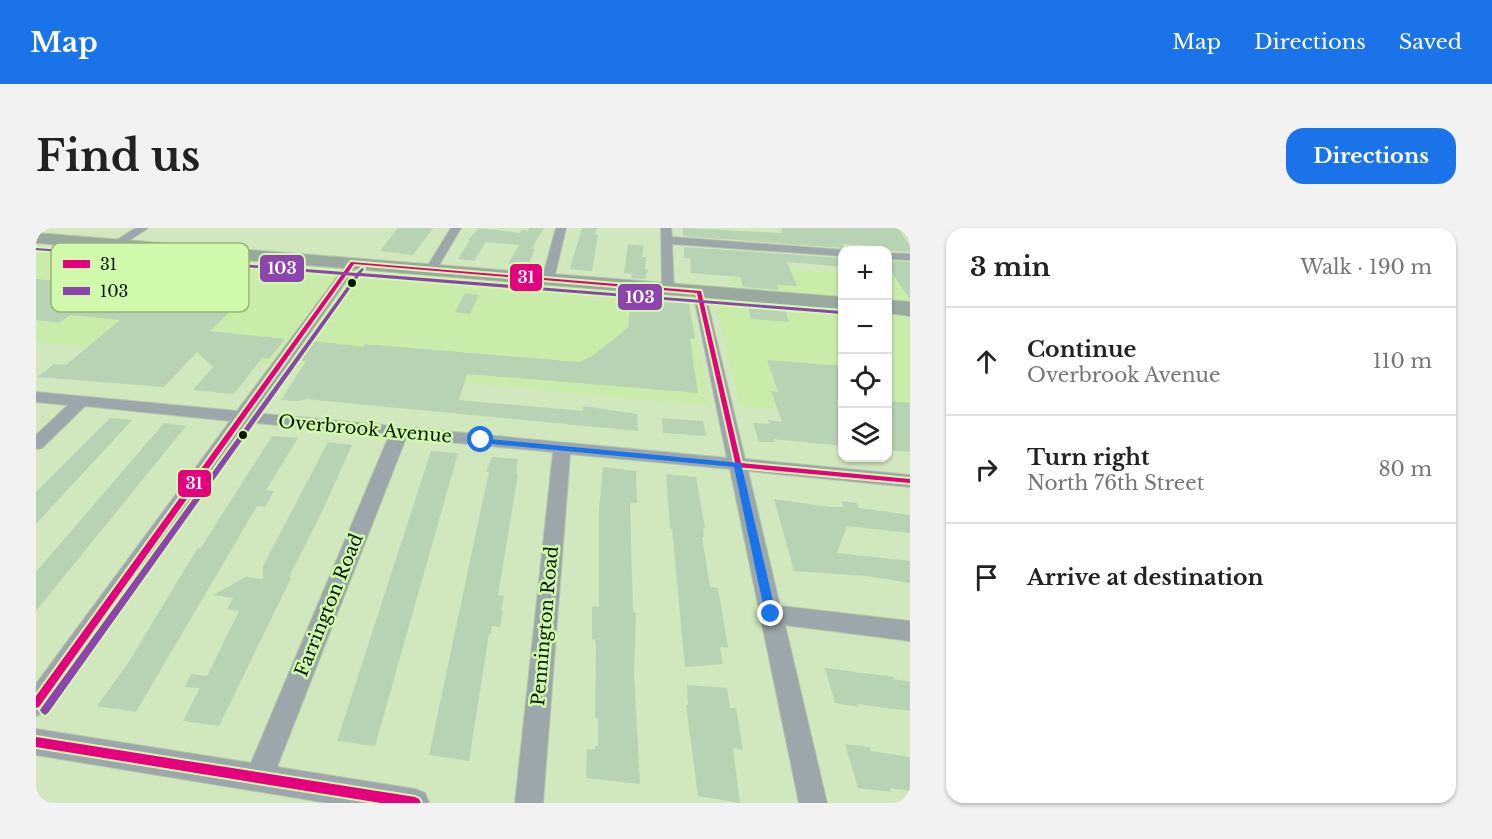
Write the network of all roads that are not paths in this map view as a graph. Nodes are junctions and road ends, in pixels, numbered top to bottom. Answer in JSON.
{"nodes":[{"id":1,"x":143,"y":228,"type":"edge"},
{"id":2,"x":456,"y":228,"type":"edge"},
{"id":3,"x":561,"y":228,"type":"edge"},
{"id":4,"x":666,"y":228,"type":"edge"},
{"id":5,"x":36,"y":238,"type":"edge"},
{"id":6,"x":666,"y":240,"type":"junction"},
{"id":7,"x":104,"y":243,"type":"edge"},
{"id":8,"x":119,"y":243,"type":"edge"},
{"id":9,"x":838,"y":253,"type":"edge"},
{"id":10,"x":249,"y":255,"type":"edge"},
{"id":11,"x":892,"y":256,"type":"edge"},
{"id":12,"x":910,"y":257,"type":"edge"},
{"id":13,"x":353,"y":263,"type":"junction"},
{"id":14,"x":431,"y":270,"type":"junction"},
{"id":15,"x":548,"y":279,"type":"junction"},
{"id":16,"x":668,"y":289,"type":"junction"},
{"id":17,"x":699,"y":292,"type":"junction"},
{"id":18,"x":838,"y":303,"type":"edge"},
{"id":19,"x":892,"y":307,"type":"edge"},
{"id":20,"x":910,"y":309,"type":"edge"},
{"id":21,"x":36,"y":397,"type":"edge"},
{"id":22,"x":80,"y":402,"type":"junction"},
{"id":23,"x":241,"y":418,"type":"junction"},
{"id":24,"x":399,"y":433,"type":"junction"},
{"id":25,"x":36,"y":444,"type":"edge"},
{"id":26,"x":562,"y":449,"type":"junction"},
{"id":27,"x":738,"y":465,"type":"junction"},
{"id":28,"x":910,"y":481,"type":"edge"},
{"id":29,"x":771,"y":614,"type":"junction"},
{"id":30,"x":910,"y":631,"type":"edge"},
{"id":31,"x":36,"y":704,"type":"edge"},
{"id":32,"x":36,"y":742,"type":"edge"},
{"id":33,"x":259,"y":777,"type":"junction"},
{"id":34,"x":415,"y":803,"type":"edge"},
{"id":35,"x":529,"y":803,"type":"edge"},
{"id":36,"x":813,"y":803,"type":"edge"}],
"edges":[{"from":1,"to":8,"type":"street"},
{"from":2,"to":14,"type":"street"},
{"from":3,"to":15,"type":"street"},
{"from":4,"to":6,"type":"street"},
{"from":5,"to":7,"type":"highway"},
{"from":6,"to":9,"type":"street"},
{"from":6,"to":16,"type":"street"},
{"from":10,"to":13,"type":"highway"},
{"from":11,"to":12,"type":"street"},
{"from":13,"to":14,"type":"highway"},
{"from":13,"to":23,"type":"street"},
{"from":14,"to":15,"type":"highway"},
{"from":15,"to":16,"type":"highway"},
{"from":16,"to":17,"type":"highway"},
{"from":17,"to":18,"type":"highway"},
{"from":17,"to":27,"type":"street"},
{"from":19,"to":20,"type":"highway"},
{"from":21,"to":22,"type":"street","name":"Overbrook Avenue"},
{"from":22,"to":23,"type":"street","name":"Overbrook Avenue"},
{"from":22,"to":25,"type":"street"},
{"from":23,"to":24,"type":"street","name":"Overbrook Avenue"},
{"from":23,"to":31,"type":"street"},
{"from":24,"to":26,"type":"street","name":"Overbrook Avenue"},
{"from":24,"to":33,"type":"street","name":"Farrington Road"},
{"from":26,"to":27,"type":"street","name":"Overbrook Avenue"},
{"from":26,"to":35,"type":"street","name":"Pennington Road"},
{"from":27,"to":28,"type":"street","name":"Overbrook Avenue"},
{"from":27,"to":29,"type":"street"},
{"from":29,"to":30,"type":"street"},
{"from":29,"to":36,"type":"street"},
{"from":32,"to":33,"type":"street"},
{"from":33,"to":34,"type":"street"}]}
